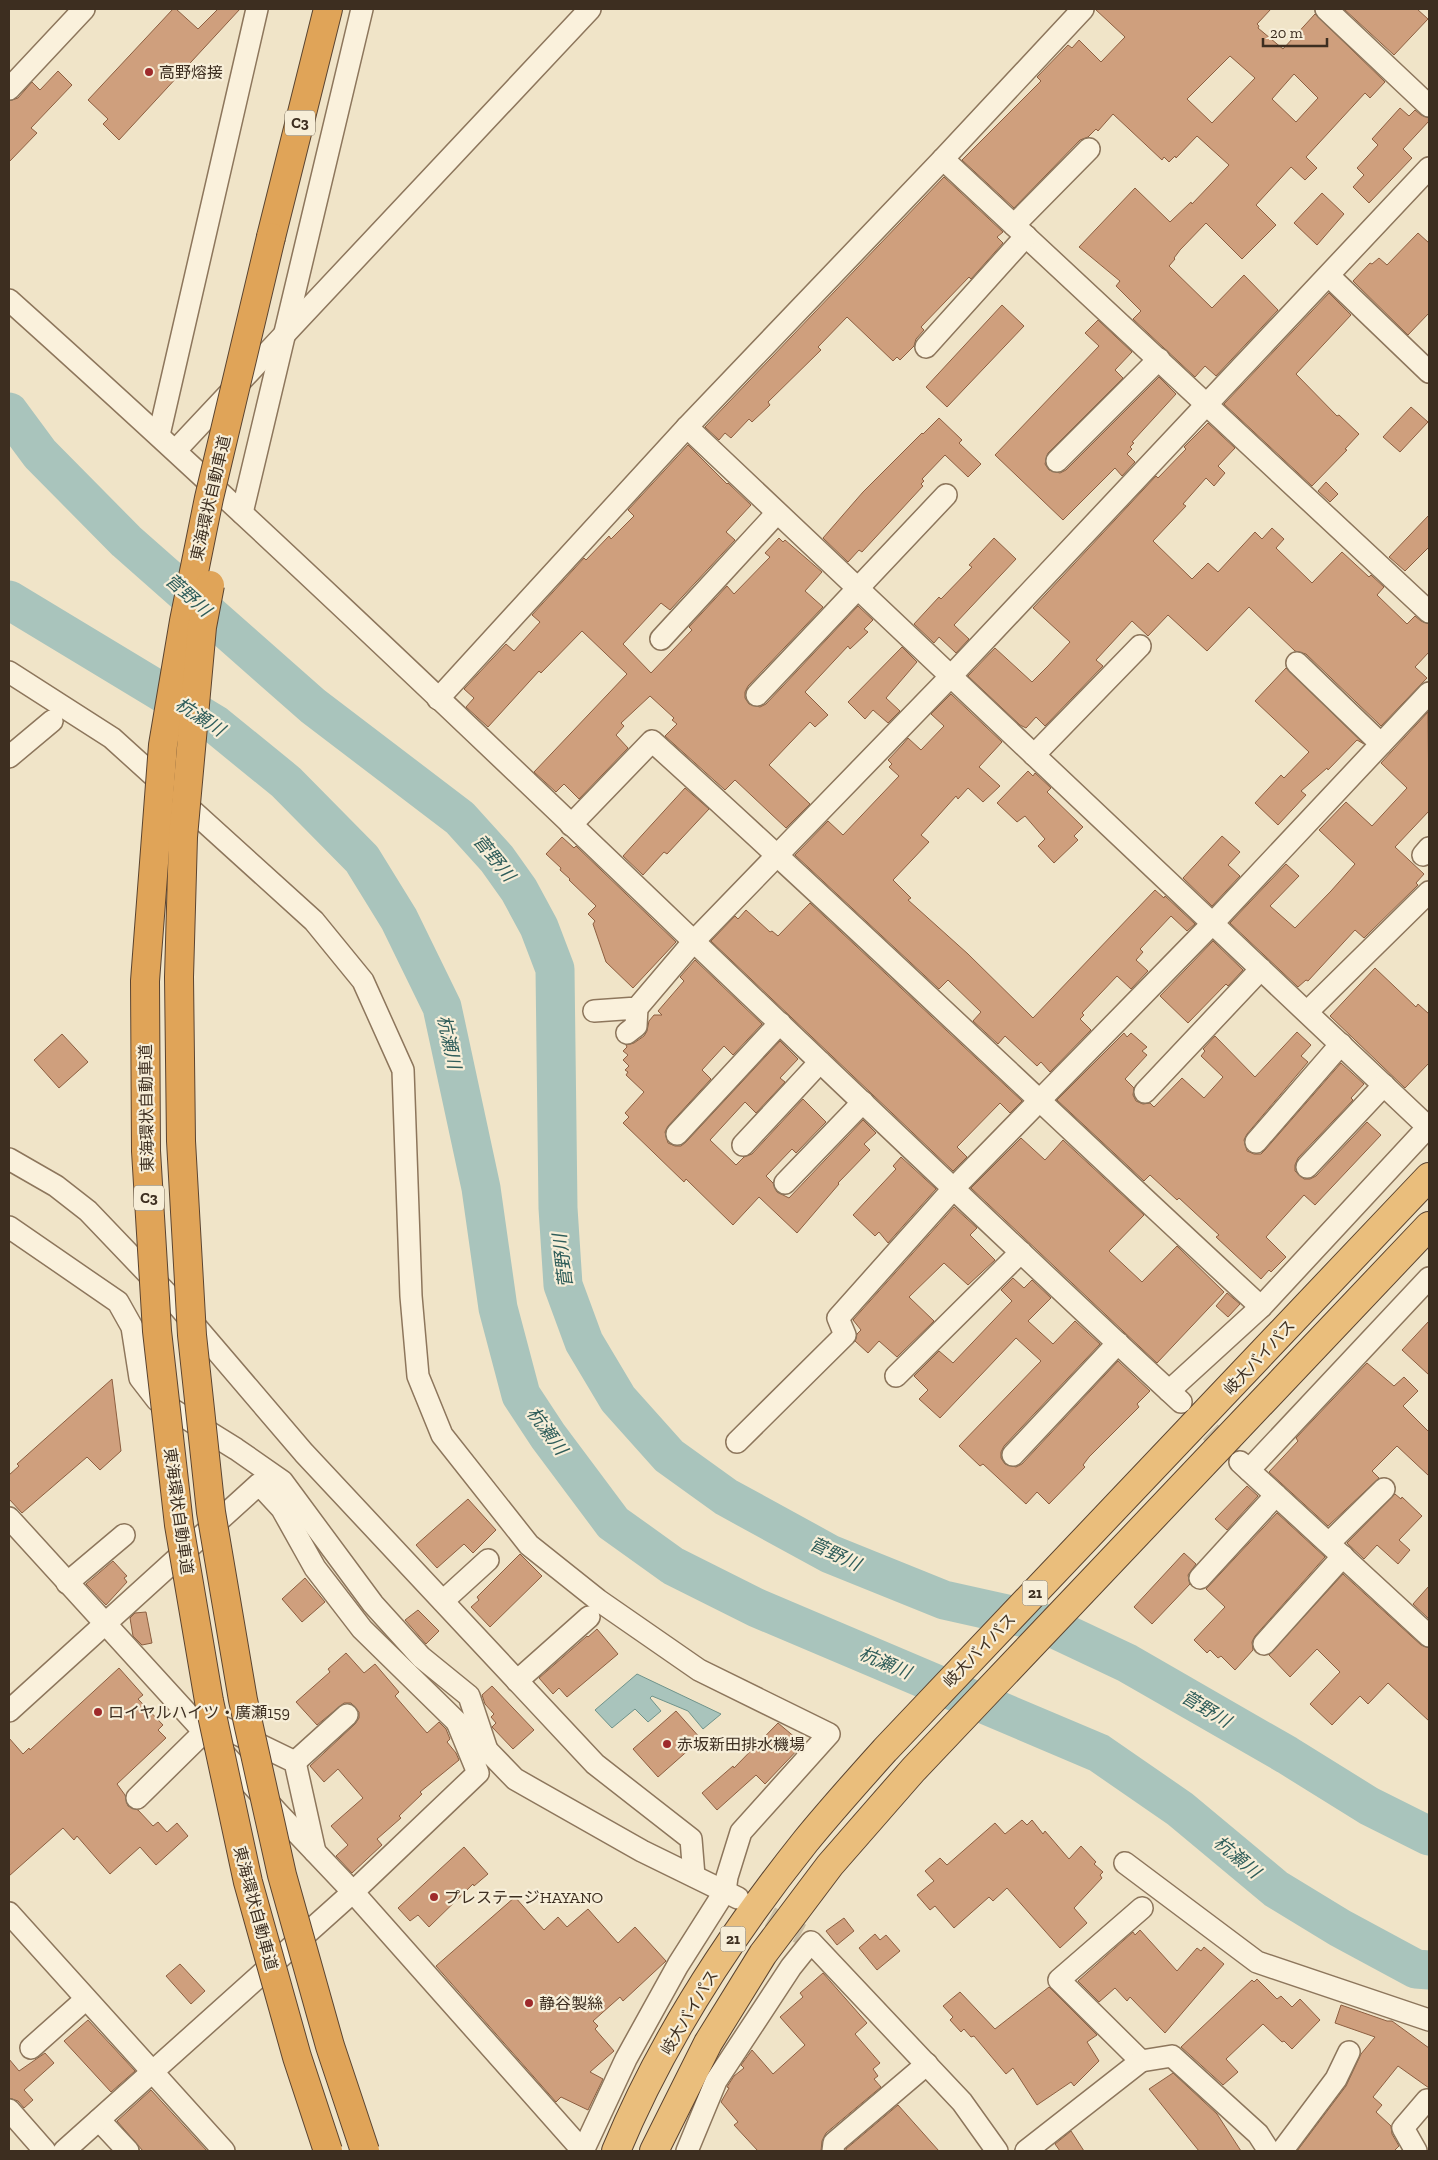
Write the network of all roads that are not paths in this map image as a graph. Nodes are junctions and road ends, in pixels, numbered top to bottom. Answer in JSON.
{"nodes":[{"id":1,"x":84,"y":9,"type":"edge"},
{"id":2,"x":257,"y":9,"type":"edge"},
{"id":3,"x":328,"y":9,"type":"edge"},
{"id":4,"x":362,"y":9,"type":"edge"},
{"id":5,"x":590,"y":9,"type":"edge"},
{"id":6,"x":1083,"y":9,"type":"edge"},
{"id":7,"x":1326,"y":9,"type":"edge"},
{"id":8,"x":9,"y":89,"type":"edge"},
{"id":9,"x":1429,"y":106,"type":"edge"},
{"id":10,"x":1089,"y":149,"type":"dead end"},
{"id":11,"x":943,"y":159,"type":"junction"},
{"id":12,"x":1429,"y":168,"type":"edge"},
{"id":13,"x":1020,"y":230,"type":"junction"},
{"id":14,"x":271,"y":237,"type":"junction"},
{"id":15,"x":1329,"y":276,"type":"junction"},
{"id":16,"x":9,"y":300,"type":"edge"},
{"id":17,"x":285,"y":334,"type":"junction"},
{"id":18,"x":926,"y":347,"type":"dead end"},
{"id":19,"x":1159,"y":359,"type":"junction"},
{"id":20,"x":1429,"y":372,"type":"edge"},
{"id":21,"x":1207,"y":404,"type":"junction"},
{"id":22,"x":687,"y":427,"type":"junction"},
{"id":23,"x":159,"y":435,"type":"junction"},
{"id":24,"x":176,"y":450,"type":"junction"},
{"id":25,"x":1057,"y":461,"type":"dead end"},
{"id":26,"x":946,"y":495,"type":"dead end"},
{"id":27,"x":242,"y":513,"type":"junction"},
{"id":28,"x":777,"y":514,"type":"junction"},
{"id":29,"x":858,"y":589,"type":"junction"},
{"id":30,"x":1429,"y":612,"type":"edge"},
{"id":31,"x":661,"y":639,"type":"dead end"},
{"id":32,"x":1140,"y":646,"type":"dead end"},
{"id":33,"x":1297,"y":663,"type":"dead end"},
{"id":34,"x":9,"y":672,"type":"edge"},
{"id":35,"x":951,"y":676,"type":"junction"},
{"id":36,"x":1429,"y":693,"type":"edge"},
{"id":37,"x":757,"y":695,"type":"dead end"},
{"id":38,"x":438,"y":699,"type":"junction"},
{"id":39,"x":52,"y":721,"type":"dead end"},
{"id":40,"x":1381,"y":744,"type":"junction"},
{"id":41,"x":1034,"y":754,"type":"junction"},
{"id":42,"x":9,"y":756,"type":"edge"},
{"id":43,"x":571,"y":825,"type":"junction"},
{"id":44,"x":778,"y":855,"type":"junction"},
{"id":45,"x":1429,"y":892,"type":"edge"},
{"id":46,"x":1213,"y":923,"type":"junction"},
{"id":47,"x":694,"y":941,"type":"junction"},
{"id":48,"x":1261,"y":969,"type":"junction"},
{"id":49,"x":637,"y":1008,"type":"junction"},
{"id":50,"x":594,"y":1011,"type":"dead end"},
{"id":51,"x":1307,"y":1012,"type":"junction"},
{"id":52,"x":780,"y":1023,"type":"junction"},
{"id":53,"x":628,"y":1033,"type":"dead end"},
{"id":54,"x":1341,"y":1044,"type":"junction"},
{"id":55,"x":820,"y":1062,"type":"junction"},
{"id":56,"x":1384,"y":1085,"type":"junction"},
{"id":57,"x":1145,"y":1092,"type":"dead end"},
{"id":58,"x":1038,"y":1101,"type":"junction"},
{"id":59,"x":863,"y":1102,"type":"junction"},
{"id":60,"x":1429,"y":1127,"type":"edge"},
{"id":61,"x":677,"y":1134,"type":"dead end"},
{"id":62,"x":1256,"y":1142,"type":"dead end"},
{"id":63,"x":743,"y":1145,"type":"dead end"},
{"id":64,"x":9,"y":1159,"type":"edge"},
{"id":65,"x":1307,"y":1167,"type":"dead end"},
{"id":66,"x":1429,"y":1177,"type":"edge"},
{"id":67,"x":785,"y":1183,"type":"dead end"},
{"id":68,"x":954,"y":1189,"type":"junction"},
{"id":69,"x":1429,"y":1226,"type":"edge"},
{"id":70,"x":9,"y":1227,"type":"edge"},
{"id":71,"x":1021,"y":1252,"type":"junction"},
{"id":72,"x":1429,"y":1278,"type":"edge"},
{"id":73,"x":1261,"y":1307,"type":"junction"},
{"id":74,"x":1118,"y":1343,"type":"junction"},
{"id":75,"x":896,"y":1376,"type":"dead end"},
{"id":76,"x":737,"y":1442,"type":"dead end"},
{"id":77,"x":1014,"y":1456,"type":"dead end"},
{"id":78,"x":1384,"y":1489,"type":"dead end"},
{"id":79,"x":1276,"y":1495,"type":"junction"},
{"id":80,"x":9,"y":1518,"type":"edge"},
{"id":81,"x":124,"y":1535,"type":"dead end"},
{"id":82,"x":1336,"y":1550,"type":"junction"},
{"id":83,"x":488,"y":1560,"type":"dead end"},
{"id":84,"x":1200,"y":1578,"type":"dead end"},
{"id":85,"x":67,"y":1583,"type":"junction"},
{"id":86,"x":443,"y":1601,"type":"junction"},
{"id":87,"x":589,"y":1617,"type":"dead end"},
{"id":88,"x":105,"y":1624,"type":"junction"},
{"id":89,"x":1429,"y":1636,"type":"edge"},
{"id":90,"x":1264,"y":1644,"type":"dead end"},
{"id":91,"x":517,"y":1680,"type":"junction"},
{"id":92,"x":181,"y":1707,"type":"junction"},
{"id":93,"x":9,"y":1711,"type":"edge"},
{"id":94,"x":346,"y":1715,"type":"dead end"},
{"id":95,"x":457,"y":1722,"type":"junction"},
{"id":96,"x":204,"y":1732,"type":"junction"},
{"id":97,"x":486,"y":1749,"type":"junction"},
{"id":98,"x":295,"y":1762,"type":"junction"},
{"id":99,"x":137,"y":1798,"type":"dead end"},
{"id":100,"x":316,"y":1853,"type":"junction"},
{"id":101,"x":1125,"y":1863,"type":"dead end"},
{"id":102,"x":694,"y":1876,"type":"junction"},
{"id":103,"x":353,"y":1892,"type":"junction"},
{"id":104,"x":731,"y":1894,"type":"junction"},
{"id":105,"x":1142,"y":1908,"type":"dead end"},
{"id":106,"x":9,"y":1913,"type":"edge"},
{"id":107,"x":86,"y":1999,"type":"junction"},
{"id":108,"x":1429,"y":2020,"type":"edge"},
{"id":109,"x":31,"y":2048,"type":"dead end"},
{"id":110,"x":1350,"y":2052,"type":"dead end"},
{"id":111,"x":1141,"y":2061,"type":"junction"},
{"id":112,"x":927,"y":2064,"type":"junction"},
{"id":113,"x":152,"y":2073,"type":"junction"},
{"id":114,"x":1427,"y":2100,"type":"dead end"},
{"id":115,"x":9,"y":2110,"type":"edge"},
{"id":116,"x":99,"y":2120,"type":"junction"},
{"id":117,"x":45,"y":2151,"type":"edge"},
{"id":118,"x":64,"y":2151,"type":"edge"},
{"id":119,"x":128,"y":2151,"type":"edge"},
{"id":120,"x":224,"y":2151,"type":"edge"},
{"id":121,"x":328,"y":2151,"type":"edge"},
{"id":122,"x":365,"y":2151,"type":"edge"},
{"id":123,"x":583,"y":2151,"type":"edge"},
{"id":124,"x":616,"y":2151,"type":"edge"},
{"id":125,"x":654,"y":2151,"type":"edge"},
{"id":126,"x":687,"y":2151,"type":"edge"},
{"id":127,"x":833,"y":2151,"type":"edge"},
{"id":128,"x":997,"y":2151,"type":"edge"},
{"id":129,"x":1026,"y":2151,"type":"edge"},
{"id":130,"x":1268,"y":2151,"type":"edge"},
{"id":131,"x":1282,"y":2151,"type":"edge"},
{"id":132,"x":1416,"y":2151,"type":"edge"}],
"edges":[{"from":1,"to":8,"type":"street"},
{"from":2,"to":23,"type":"street"},
{"from":3,"to":14,"type":"highway","name":"東海環状自動車道","number":"C3"},
{"from":4,"to":17,"type":"street"},
{"from":5,"to":17,"type":"street"},
{"from":6,"to":11,"type":"street"},
{"from":7,"to":9,"type":"street"},
{"from":10,"to":13,"type":"street"},
{"from":11,"to":13,"type":"street"},
{"from":11,"to":22,"type":"street"},
{"from":12,"to":15,"type":"street"},
{"from":13,"to":18,"type":"street"},
{"from":13,"to":19,"type":"street"},
{"from":14,"to":121,"type":"highway","name":"東海環状自動車道","number":"C3","bridge":true},
{"from":14,"to":122,"type":"highway","name":"東海環状自動車道","number":"C3","bridge":true},
{"from":15,"to":20,"type":"street"},
{"from":15,"to":21,"type":"street"},
{"from":16,"to":23,"type":"street"},
{"from":17,"to":24,"type":"street"},
{"from":17,"to":27,"type":"street"},
{"from":19,"to":21,"type":"street"},
{"from":19,"to":25,"type":"street"},
{"from":21,"to":30,"type":"street"},
{"from":21,"to":35,"type":"street"},
{"from":22,"to":28,"type":"street"},
{"from":22,"to":38,"type":"street"},
{"from":23,"to":24,"type":"street"},
{"from":24,"to":27,"type":"street"},
{"from":26,"to":29,"type":"street"},
{"from":27,"to":38,"type":"street"},
{"from":28,"to":29,"type":"street"},
{"from":28,"to":31,"type":"street"},
{"from":29,"to":35,"type":"street"},
{"from":29,"to":37,"type":"street"},
{"from":32,"to":41,"type":"street"},
{"from":33,"to":40,"type":"street"},
{"from":34,"to":104,"type":"street"},
{"from":35,"to":41,"type":"street"},
{"from":35,"to":44,"type":"street"},
{"from":36,"to":40,"type":"street"},
{"from":38,"to":43,"type":"street"},
{"from":39,"to":42,"type":"street"},
{"from":40,"to":46,"type":"street"},
{"from":41,"to":46,"type":"street"},
{"from":43,"to":44,"type":"street"},
{"from":43,"to":47,"type":"street"},
{"from":44,"to":47,"type":"street"},
{"from":44,"to":58,"type":"street"},
{"from":45,"to":51,"type":"street"},
{"from":46,"to":48,"type":"street"},
{"from":46,"to":58,"type":"street"},
{"from":47,"to":49,"type":"street"},
{"from":47,"to":52,"type":"street"},
{"from":48,"to":51,"type":"street"},
{"from":48,"to":57,"type":"street"},
{"from":49,"to":50,"type":"street"},
{"from":49,"to":53,"type":"street"},
{"from":51,"to":54,"type":"street"},
{"from":52,"to":55,"type":"street"},
{"from":52,"to":61,"type":"street"},
{"from":54,"to":56,"type":"street"},
{"from":54,"to":62,"type":"street"},
{"from":55,"to":59,"type":"street"},
{"from":55,"to":63,"type":"street"},
{"from":56,"to":60,"type":"street"},
{"from":56,"to":65,"type":"street"},
{"from":58,"to":68,"type":"street"},
{"from":58,"to":73,"type":"street"},
{"from":59,"to":67,"type":"street"},
{"from":59,"to":68,"type":"street"},
{"from":60,"to":73,"type":"street"},
{"from":64,"to":86,"type":"street"},
{"from":66,"to":124,"type":"highway","name":"岐大バイパス","number":"21"},
{"from":68,"to":71,"type":"street"},
{"from":68,"to":76,"type":"street"},
{"from":69,"to":125,"type":"highway","name":"岐大バイパス","number":"21"},
{"from":70,"to":97,"type":"street"},
{"from":71,"to":74,"type":"street"},
{"from":71,"to":75,"type":"street"},
{"from":72,"to":79,"type":"street"},
{"from":73,"to":74,"type":"street"},
{"from":74,"to":77,"type":"street"},
{"from":78,"to":82,"type":"street"},
{"from":79,"to":82,"type":"street"},
{"from":79,"to":84,"type":"street"},
{"from":80,"to":85,"type":"street"},
{"from":81,"to":85,"type":"street"},
{"from":82,"to":89,"type":"street"},
{"from":82,"to":90,"type":"street"},
{"from":83,"to":86,"type":"street"},
{"from":85,"to":88,"type":"street"},
{"from":86,"to":91,"type":"street"},
{"from":87,"to":91,"type":"street"},
{"from":88,"to":92,"type":"street"},
{"from":88,"to":93,"type":"street"},
{"from":88,"to":95,"type":"street"},
{"from":91,"to":102,"type":"street"},
{"from":92,"to":96,"type":"street"},
{"from":92,"to":98,"type":"street"},
{"from":94,"to":98,"type":"street"},
{"from":95,"to":97,"type":"street"},
{"from":95,"to":103,"type":"street"},
{"from":96,"to":99,"type":"street"},
{"from":96,"to":100,"type":"street"},
{"from":97,"to":102,"type":"street"},
{"from":98,"to":100,"type":"street"},
{"from":100,"to":103,"type":"street"},
{"from":101,"to":108,"type":"street"},
{"from":102,"to":104,"type":"street"},
{"from":103,"to":113,"type":"street"},
{"from":103,"to":123,"type":"street"},
{"from":104,"to":123,"type":"street"},
{"from":105,"to":111,"type":"street"},
{"from":106,"to":107,"type":"street"},
{"from":107,"to":109,"type":"street"},
{"from":107,"to":113,"type":"street"},
{"from":110,"to":131,"type":"street"},
{"from":111,"to":129,"type":"street"},
{"from":111,"to":130,"type":"street"},
{"from":112,"to":126,"type":"street"},
{"from":112,"to":127,"type":"street"},
{"from":112,"to":128,"type":"street"},
{"from":113,"to":116,"type":"street"},
{"from":113,"to":120,"type":"street"},
{"from":114,"to":132,"type":"street"},
{"from":115,"to":117,"type":"street"},
{"from":116,"to":118,"type":"street"},
{"from":116,"to":119,"type":"street"}]}
